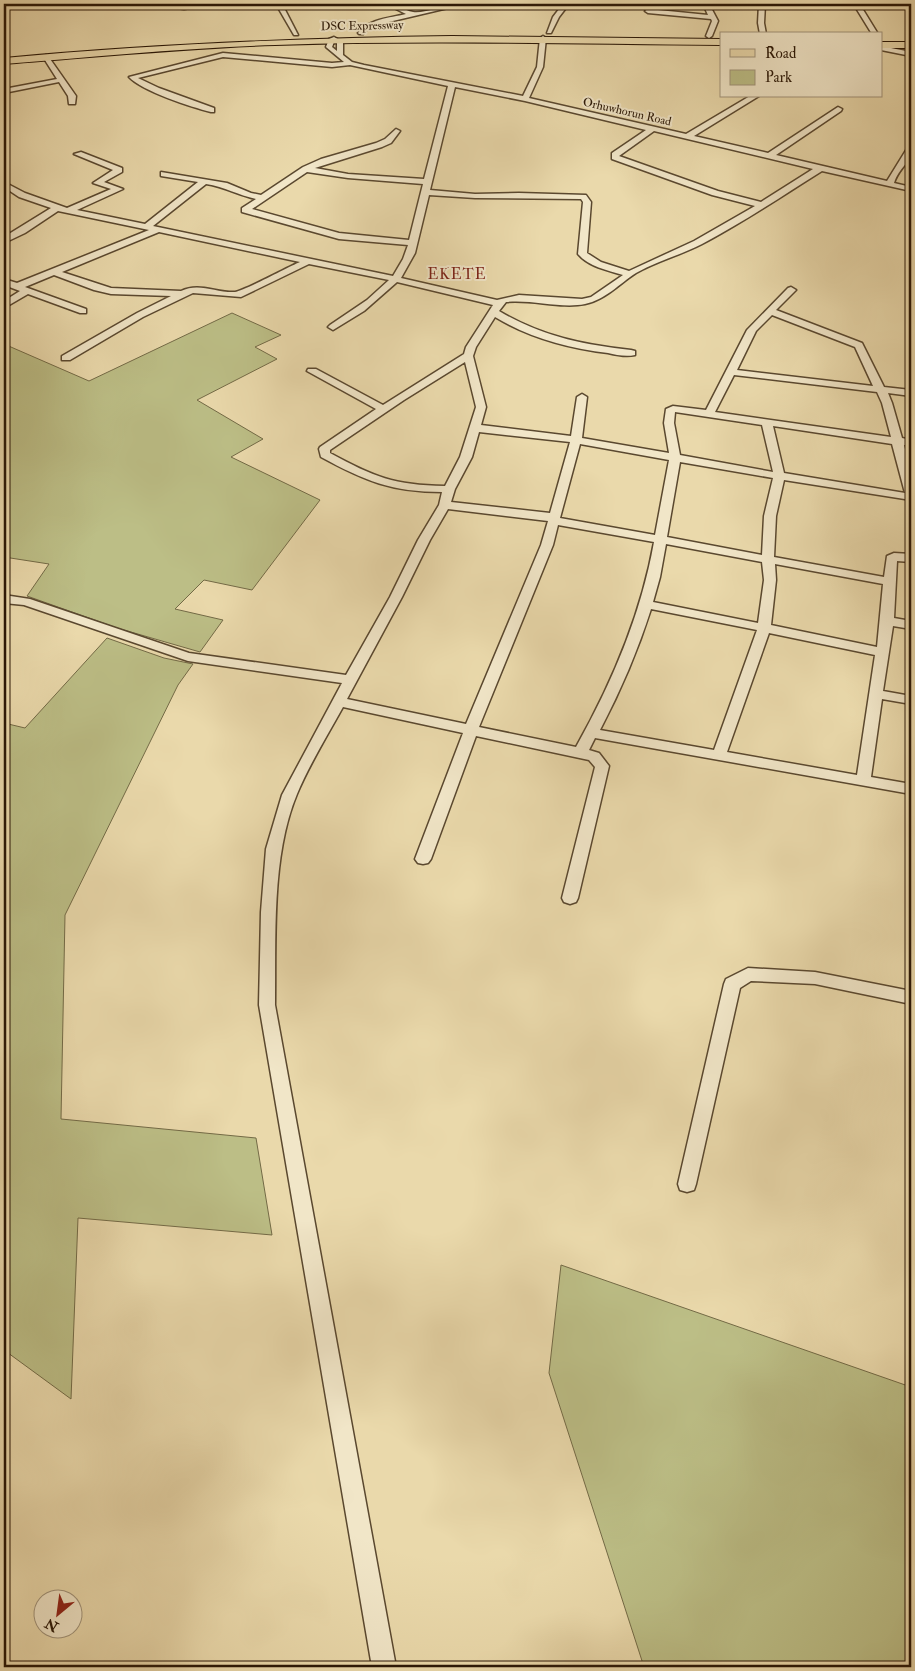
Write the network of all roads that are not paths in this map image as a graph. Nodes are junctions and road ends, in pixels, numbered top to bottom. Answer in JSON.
{"nodes":[{"id":1,"x":150,"y":4,"type":"edge"},
{"id":2,"x":215,"y":4,"type":"edge"},
{"id":3,"x":279,"y":4,"type":"edge"},
{"id":4,"x":389,"y":4,"type":"edge"},
{"id":5,"x":462,"y":4,"type":"edge"},
{"id":6,"x":566,"y":4,"type":"edge"},
{"id":7,"x":706,"y":4,"type":"edge"},
{"id":8,"x":762,"y":4,"type":"edge"},
{"id":9,"x":859,"y":4,"type":"edge"},
{"id":10,"x":648,"y":11,"type":"dead end"},
{"id":11,"x":414,"y":15,"type":"junction"},
{"id":12,"x":714,"y":17,"type":"junction"},
{"id":13,"x":763,"y":32,"type":"edge"},
{"id":14,"x":874,"y":32,"type":"edge"},
{"id":15,"x":306,"y":33,"type":"junction"},
{"id":16,"x":546,"y":35,"type":"junction"},
{"id":17,"x":361,"y":36,"type":"junction"},
{"id":18,"x":709,"y":36,"type":"junction"},
{"id":19,"x":720,"y":36,"type":"edge"},
{"id":20,"x":295,"y":37,"type":"junction"},
{"id":21,"x":882,"y":39,"type":"edge"},
{"id":22,"x":911,"y":39,"type":"edge"},
{"id":23,"x":337,"y":41,"type":"junction"},
{"id":24,"x":720,"y":42,"type":"edge"},
{"id":25,"x":911,"y":45,"type":"edge"},
{"id":26,"x":329,"y":47,"type":"junction"},
{"id":27,"x":882,"y":47,"type":"edge"},
{"id":28,"x":882,"y":47,"type":"edge"},
{"id":29,"x":4,"y":54,"type":"edge"},
{"id":30,"x":911,"y":54,"type":"edge"},
{"id":31,"x":340,"y":55,"type":"junction"},
{"id":32,"x":46,"y":56,"type":"junction"},
{"id":33,"x":4,"y":61,"type":"edge"},
{"id":34,"x":350,"y":63,"type":"junction"},
{"id":35,"x":60,"y":80,"type":"junction"},
{"id":36,"x":452,"y":84,"type":"junction"},
{"id":37,"x":4,"y":90,"type":"edge"},
{"id":38,"x":753,"y":98,"type":"edge"},
{"id":39,"x":525,"y":99,"type":"junction"},
{"id":40,"x":72,"y":102,"type":"dead end"},
{"id":41,"x":838,"y":109,"type":"dead end"},
{"id":42,"x":211,"y":110,"type":"dead end"},
{"id":43,"x":652,"y":129,"type":"junction"},
{"id":44,"x":396,"y":131,"type":"dead end"},
{"id":45,"x":687,"y":137,"type":"junction"},
{"id":46,"x":911,"y":149,"type":"edge"},
{"id":47,"x":78,"y":154,"type":"dead end"},
{"id":48,"x":769,"y":156,"type":"junction"},
{"id":49,"x":820,"y":168,"type":"junction"},
{"id":50,"x":306,"y":169,"type":"junction"},
{"id":51,"x":164,"y":174,"type":"dead end"},
{"id":52,"x":205,"y":181,"type":"junction"},
{"id":53,"x":429,"y":182,"type":"junction"},
{"id":54,"x":4,"y":184,"type":"edge"},
{"id":55,"x":890,"y":184,"type":"junction"},
{"id":56,"x":911,"y":189,"type":"edge"},
{"id":57,"x":426,"y":192,"type":"junction"},
{"id":58,"x":262,"y":198,"type":"junction"},
{"id":59,"x":761,"y":205,"type":"junction"},
{"id":60,"x":57,"y":208,"type":"junction"},
{"id":61,"x":69,"y":210,"type":"junction"},
{"id":62,"x":4,"y":227,"type":"edge"},
{"id":63,"x":146,"y":227,"type":"junction"},
{"id":64,"x":157,"y":230,"type":"junction"},
{"id":65,"x":22,"y":231,"type":"junction"},
{"id":66,"x":4,"y":240,"type":"edge"},
{"id":67,"x":413,"y":243,"type":"junction"},
{"id":68,"x":308,"y":261,"type":"junction"},
{"id":69,"x":52,"y":271,"type":"junction"},
{"id":70,"x":630,"y":274,"type":"junction"},
{"id":71,"x":395,"y":279,"type":"junction"},
{"id":72,"x":4,"y":282,"type":"edge"},
{"id":73,"x":16,"y":287,"type":"junction"},
{"id":74,"x":792,"y":290,"type":"dead end"},
{"id":75,"x":26,"y":291,"type":"junction"},
{"id":76,"x":182,"y":294,"type":"junction"},
{"id":77,"x":4,"y":304,"type":"edge"},
{"id":78,"x":497,"y":308,"type":"junction"},
{"id":79,"x":83,"y":311,"type":"dead end"},
{"id":80,"x":769,"y":311,"type":"junction"},
{"id":81,"x":334,"y":327,"type":"dead end"},
{"id":82,"x":631,"y":353,"type":"dead end"},
{"id":83,"x":468,"y":356,"type":"junction"},
{"id":84,"x":66,"y":358,"type":"dead end"},
{"id":85,"x":312,"y":371,"type":"dead end"},
{"id":86,"x":731,"y":372,"type":"junction"},
{"id":87,"x":880,"y":389,"type":"junction"},
{"id":88,"x":911,"y":393,"type":"edge"},
{"id":89,"x":582,"y":397,"type":"dead end"},
{"id":90,"x":383,"y":409,"type":"junction"},
{"id":91,"x":709,"y":414,"type":"junction"},
{"id":92,"x":767,"y":424,"type":"junction"},
{"id":93,"x":476,"y":428,"type":"junction"},
{"id":94,"x":576,"y":439,"type":"junction"},
{"id":95,"x":898,"y":441,"type":"junction"},
{"id":96,"x":911,"y":443,"type":"edge"},
{"id":97,"x":675,"y":458,"type":"junction"},
{"id":98,"x":779,"y":475,"type":"junction"},
{"id":99,"x":911,"y":495,"type":"edge"},
{"id":100,"x":447,"y":497,"type":"junction"},
{"id":101,"x":554,"y":519,"type":"junction"},
{"id":102,"x":659,"y":540,"type":"junction"},
{"id":103,"x":911,"y":558,"type":"edge"},
{"id":104,"x":768,"y":559,"type":"junction"},
{"id":105,"x":890,"y":582,"type":"junction"},
{"id":106,"x":4,"y":599,"type":"edge"},
{"id":107,"x":646,"y":604,"type":"junction"},
{"id":108,"x":887,"y":621,"type":"junction"},
{"id":109,"x":911,"y":625,"type":"edge"},
{"id":110,"x":764,"y":628,"type":"junction"},
{"id":111,"x":882,"y":652,"type":"junction"},
{"id":112,"x":350,"y":680,"type":"junction"},
{"id":113,"x":876,"y":694,"type":"junction"},
{"id":114,"x":911,"y":700,"type":"edge"},
{"id":115,"x":339,"y":702,"type":"junction"},
{"id":116,"x":471,"y":730,"type":"junction"},
{"id":117,"x":591,"y":733,"type":"junction"},
{"id":118,"x":580,"y":753,"type":"junction"},
{"id":119,"x":719,"y":756,"type":"junction"},
{"id":120,"x":863,"y":780,"type":"junction"},
{"id":121,"x":911,"y":789,"type":"edge"},
{"id":122,"x":423,"y":859,"type":"dead end"},
{"id":123,"x":570,"y":898,"type":"dead end"},
{"id":124,"x":911,"y":998,"type":"edge"},
{"id":125,"x":687,"y":1184,"type":"dead end"},
{"id":126,"x":384,"y":1667,"type":"edge"}],
"edges":[{"from":1,"to":2,"type":"street"},
{"from":3,"to":20,"type":"street"},
{"from":4,"to":11,"type":"street"},
{"from":5,"to":11,"type":"street"},
{"from":6,"to":16,"type":"street"},
{"from":7,"to":12,"type":"street"},
{"from":8,"to":13,"type":"street"},
{"from":9,"to":14,"type":"street"},
{"from":10,"to":12,"type":"street"},
{"from":11,"to":17,"type":"street"},
{"from":12,"to":18,"type":"street"},
{"from":15,"to":17,"type":"main road","name":"DSC Expressway"},
{"from":15,"to":20,"type":"main road","name":"DSC Expressway"},
{"from":15,"to":23,"type":"main road"},
{"from":16,"to":17,"type":"main road","name":"DSC Expressway"},
{"from":16,"to":17,"type":"main road","name":"DSC Expressway"},
{"from":16,"to":18,"type":"main road","name":"DSC Expressway"},
{"from":16,"to":24,"type":"main road","name":"DSC Expressway"},
{"from":16,"to":39,"type":"street"},
{"from":17,"to":23,"type":"main road","name":"DSC Expressway"},
{"from":18,"to":19,"type":"main road","name":"DSC Expressway"},
{"from":20,"to":23,"type":"main road","name":"DSC Expressway"},
{"from":20,"to":26,"type":"main road"},
{"from":20,"to":29,"type":"main road","name":"DSC Expressway"},
{"from":20,"to":32,"type":"main road","name":"DSC Expressway"},
{"from":21,"to":22,"type":"main road"},
{"from":23,"to":26,"type":"street"},
{"from":23,"to":31,"type":"street"},
{"from":25,"to":27,"type":"main road"},
{"from":26,"to":31,"type":"street","name":"Orhuwhorun Road"},
{"from":28,"to":30,"type":"street"},
{"from":31,"to":34,"type":"street","name":"Orhuwhorun Road"},
{"from":32,"to":33,"type":"main road","name":"DSC Expressway"},
{"from":32,"to":35,"type":"street"},
{"from":34,"to":36,"type":"street","name":"Orhuwhorun Road"},
{"from":34,"to":42,"type":"street"},
{"from":35,"to":37,"type":"street"},
{"from":35,"to":40,"type":"street"},
{"from":36,"to":39,"type":"street","name":"Orhuwhorun Road"},
{"from":36,"to":53,"type":"street"},
{"from":38,"to":45,"type":"street"},
{"from":39,"to":43,"type":"street","name":"Orhuwhorun Road"},
{"from":41,"to":48,"type":"street"},
{"from":43,"to":45,"type":"street","name":"Orhuwhorun Road"},
{"from":43,"to":59,"type":"street"},
{"from":44,"to":50,"type":"street"},
{"from":45,"to":48,"type":"street","name":"Orhuwhorun Road"},
{"from":46,"to":55,"type":"street"},
{"from":47,"to":61,"type":"street"},
{"from":48,"to":49,"type":"street","name":"Orhuwhorun Road"},
{"from":49,"to":55,"type":"street","name":"Orhuwhorun Road"},
{"from":49,"to":59,"type":"street"},
{"from":50,"to":53,"type":"street"},
{"from":50,"to":58,"type":"street"},
{"from":51,"to":52,"type":"street"},
{"from":52,"to":58,"type":"street"},
{"from":52,"to":63,"type":"street"},
{"from":53,"to":57,"type":"street"},
{"from":54,"to":60,"type":"street"},
{"from":55,"to":56,"type":"street","name":"Orhuwhorun Road"},
{"from":57,"to":67,"type":"street"},
{"from":57,"to":70,"type":"street"},
{"from":58,"to":67,"type":"street"},
{"from":59,"to":70,"type":"street"},
{"from":60,"to":61,"type":"street"},
{"from":60,"to":65,"type":"street"},
{"from":61,"to":63,"type":"street"},
{"from":62,"to":65,"type":"street"},
{"from":63,"to":64,"type":"street"},
{"from":64,"to":68,"type":"street"},
{"from":64,"to":69,"type":"street"},
{"from":65,"to":66,"type":"street"},
{"from":67,"to":71,"type":"street"},
{"from":68,"to":71,"type":"street"},
{"from":68,"to":76,"type":"street"},
{"from":69,"to":73,"type":"street"},
{"from":69,"to":76,"type":"street"},
{"from":70,"to":78,"type":"street"},
{"from":71,"to":78,"type":"street"},
{"from":71,"to":81,"type":"street"},
{"from":72,"to":73,"type":"street"},
{"from":73,"to":75,"type":"street"},
{"from":74,"to":80,"type":"street"},
{"from":75,"to":77,"type":"street"},
{"from":75,"to":79,"type":"street"},
{"from":76,"to":84,"type":"street"},
{"from":78,"to":82,"type":"street"},
{"from":78,"to":83,"type":"street"},
{"from":80,"to":86,"type":"street"},
{"from":80,"to":87,"type":"street"},
{"from":83,"to":90,"type":"street"},
{"from":83,"to":93,"type":"street"},
{"from":85,"to":90,"type":"street"},
{"from":86,"to":87,"type":"street"},
{"from":86,"to":91,"type":"street"},
{"from":87,"to":88,"type":"street"},
{"from":87,"to":95,"type":"street"},
{"from":89,"to":94,"type":"street"},
{"from":90,"to":100,"type":"street"},
{"from":91,"to":92,"type":"street"},
{"from":91,"to":97,"type":"street"},
{"from":92,"to":95,"type":"street"},
{"from":92,"to":98,"type":"street"},
{"from":93,"to":94,"type":"street"},
{"from":93,"to":100,"type":"street"},
{"from":94,"to":97,"type":"street"},
{"from":94,"to":101,"type":"street"},
{"from":95,"to":96,"type":"street"},
{"from":95,"to":99,"type":"street"},
{"from":97,"to":98,"type":"street"},
{"from":97,"to":102,"type":"street"},
{"from":98,"to":99,"type":"street"},
{"from":98,"to":104,"type":"street"},
{"from":100,"to":101,"type":"street"},
{"from":100,"to":112,"type":"street"},
{"from":101,"to":102,"type":"street"},
{"from":101,"to":116,"type":"street"},
{"from":102,"to":104,"type":"street"},
{"from":102,"to":107,"type":"street"},
{"from":103,"to":105,"type":"street"},
{"from":104,"to":105,"type":"street"},
{"from":104,"to":110,"type":"street"},
{"from":105,"to":108,"type":"street"},
{"from":106,"to":112,"type":"street"},
{"from":107,"to":110,"type":"street"},
{"from":107,"to":117,"type":"street"},
{"from":108,"to":109,"type":"street"},
{"from":108,"to":111,"type":"street"},
{"from":110,"to":111,"type":"street"},
{"from":110,"to":119,"type":"street"},
{"from":111,"to":113,"type":"street"},
{"from":112,"to":115,"type":"street"},
{"from":113,"to":114,"type":"street"},
{"from":113,"to":120,"type":"street"},
{"from":115,"to":116,"type":"street"},
{"from":115,"to":126,"type":"street"},
{"from":116,"to":118,"type":"street"},
{"from":116,"to":122,"type":"street"},
{"from":117,"to":118,"type":"street"},
{"from":117,"to":119,"type":"street"},
{"from":118,"to":123,"type":"street"},
{"from":119,"to":120,"type":"street"},
{"from":120,"to":121,"type":"street"},
{"from":124,"to":125,"type":"street"}]}
